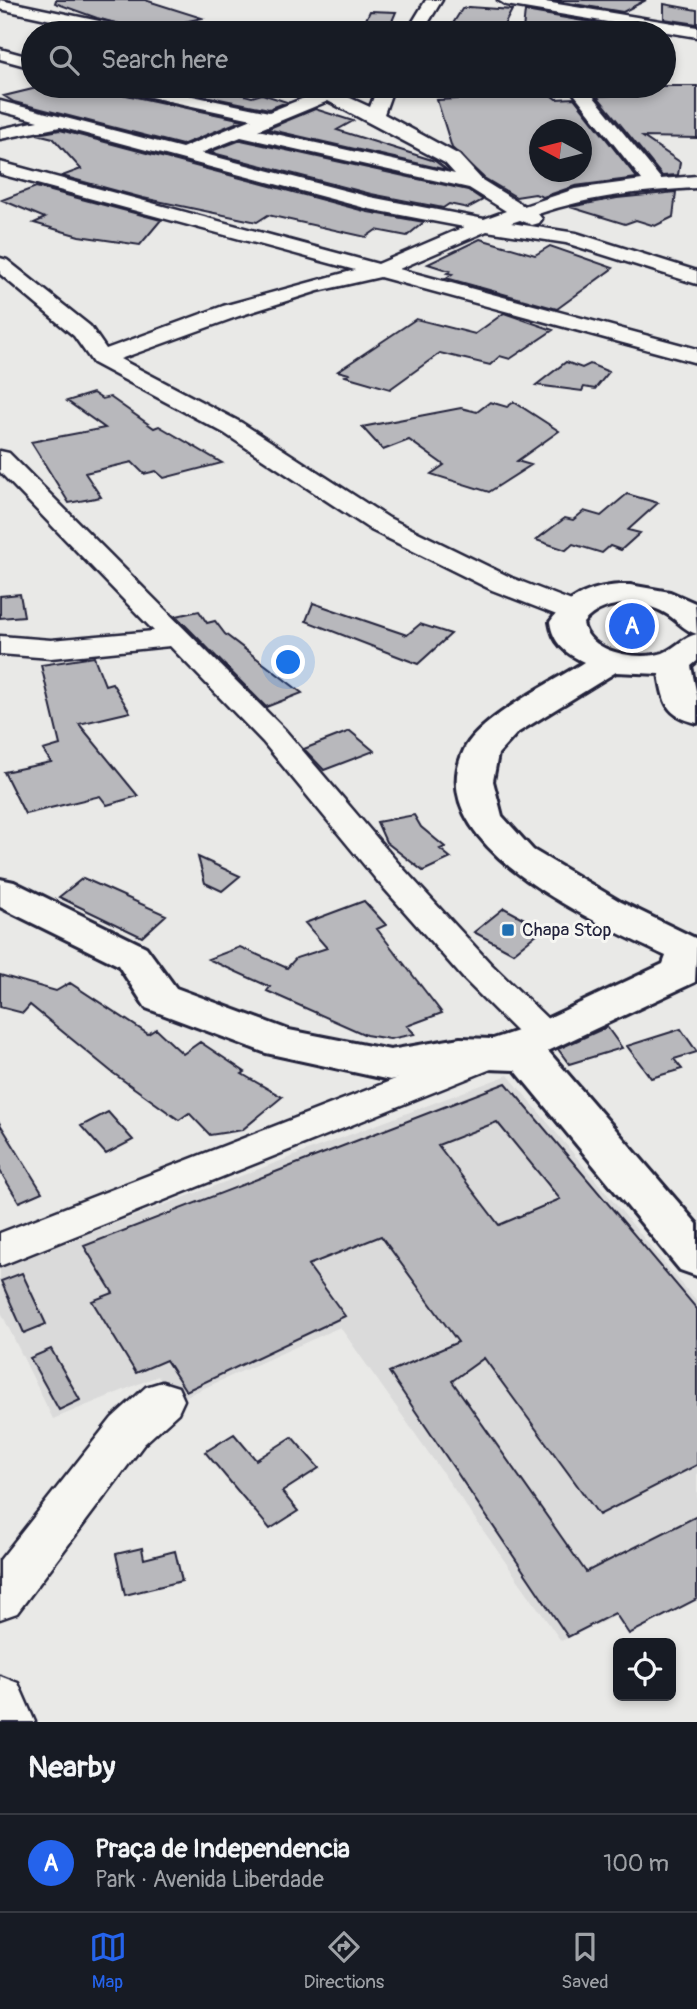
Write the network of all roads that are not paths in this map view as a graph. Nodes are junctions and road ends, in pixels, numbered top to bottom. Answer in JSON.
{"nodes":[{"id":1,"x":434,"y":0,"type":"edge"},
{"id":2,"x":506,"y":0,"type":"edge"},
{"id":3,"x":0,"y":4,"type":"edge"},
{"id":4,"x":82,"y":21,"type":"edge"},
{"id":5,"x":421,"y":21,"type":"edge"},
{"id":6,"x":631,"y":21,"type":"edge"},
{"id":7,"x":676,"y":28,"type":"edge"},
{"id":8,"x":697,"y":32,"type":"edge"},
{"id":9,"x":21,"y":43,"type":"edge"},
{"id":10,"x":0,"y":48,"type":"edge"},
{"id":11,"x":0,"y":54,"type":"edge"},
{"id":12,"x":21,"y":60,"type":"edge"},
{"id":13,"x":178,"y":98,"type":"edge"},
{"id":14,"x":319,"y":98,"type":"edge"},
{"id":15,"x":337,"y":98,"type":"edge"},
{"id":16,"x":382,"y":98,"type":"edge"},
{"id":17,"x":586,"y":98,"type":"edge"},
{"id":18,"x":0,"y":106,"type":"edge"},
{"id":19,"x":375,"y":116,"type":"junction"},
{"id":20,"x":270,"y":118,"type":"junction"},
{"id":21,"x":59,"y":122,"type":"junction"},
{"id":22,"x":239,"y":131,"type":"junction"},
{"id":23,"x":0,"y":134,"type":"edge"},
{"id":24,"x":181,"y":155,"type":"junction"},
{"id":25,"x":0,"y":168,"type":"edge"},
{"id":26,"x":697,"y":183,"type":"edge"},
{"id":27,"x":475,"y":184,"type":"junction"},
{"id":28,"x":654,"y":184,"type":"junction"},
{"id":29,"x":518,"y":213,"type":"junction"},
{"id":30,"x":485,"y":225,"type":"junction"},
{"id":31,"x":569,"y":237,"type":"junction"},
{"id":32,"x":0,"y":264,"type":"edge"},
{"id":33,"x":378,"y":271,"type":"junction"},
{"id":34,"x":697,"y":278,"type":"edge"},
{"id":35,"x":697,"y":356,"type":"edge"},
{"id":36,"x":101,"y":358,"type":"junction"},
{"id":37,"x":0,"y":458,"type":"edge"},
{"id":38,"x":697,"y":580,"type":"edge"},
{"id":39,"x":572,"y":611,"type":"junction"},
{"id":40,"x":688,"y":628,"type":"edge"},
{"id":41,"x":178,"y":637,"type":"junction"},
{"id":42,"x":0,"y":645,"type":"edge"},
{"id":43,"x":608,"y":662,"type":"junction"},
{"id":44,"x":697,"y":713,"type":"edge"},
{"id":45,"x":0,"y":891,"type":"edge"},
{"id":46,"x":693,"y":951,"type":"edge"},
{"id":47,"x":544,"y":1037,"type":"junction"},
{"id":48,"x":493,"y":1054,"type":"junction"},
{"id":49,"x":0,"y":1250,"type":"edge"},
{"id":50,"x":697,"y":1257,"type":"edge"},
{"id":51,"x":162,"y":1400,"type":"dead end"},
{"id":52,"x":0,"y":1597,"type":"edge"},
{"id":53,"x":0,"y":1700,"type":"edge"},
{"id":54,"x":9,"y":1722,"type":"edge"}],
"edges":[{"from":1,"to":5,"type":"street"},
{"from":2,"to":6,"type":"street"},
{"from":3,"to":4,"type":"street"},
{"from":7,"to":8,"type":"street"},
{"from":9,"to":10,"type":"street"},
{"from":11,"to":12,"type":"street"},
{"from":13,"to":20,"type":"street"},
{"from":14,"to":20,"type":"street"},
{"from":15,"to":19,"type":"street"},
{"from":16,"to":19,"type":"street"},
{"from":17,"to":28,"type":"street"},
{"from":18,"to":21,"type":"street"},
{"from":19,"to":27,"type":"street"},
{"from":20,"to":22,"type":"street"},
{"from":21,"to":23,"type":"street"},
{"from":21,"to":24,"type":"street"},
{"from":22,"to":24,"type":"street"},
{"from":22,"to":27,"type":"street"},
{"from":24,"to":30,"type":"street"},
{"from":25,"to":33,"type":"street"},
{"from":26,"to":28,"type":"street"},
{"from":27,"to":29,"type":"street"},
{"from":28,"to":29,"type":"street"},
{"from":29,"to":30,"type":"street"},
{"from":29,"to":31,"type":"street"},
{"from":30,"to":31,"type":"street"},
{"from":30,"to":33,"type":"street"},
{"from":31,"to":34,"type":"street"},
{"from":32,"to":36,"type":"street"},
{"from":33,"to":35,"type":"street"},
{"from":33,"to":36,"type":"street"},
{"from":36,"to":39,"type":"street"},
{"from":37,"to":41,"type":"street"},
{"from":38,"to":40,"type":"street"},
{"from":39,"to":40,"type":"street"},
{"from":39,"to":43,"type":"street"},
{"from":40,"to":43,"type":"street"},
{"from":40,"to":44,"type":"street"},
{"from":41,"to":42,"type":"street"},
{"from":41,"to":47,"type":"street"},
{"from":43,"to":46,"type":"street"},
{"from":45,"to":48,"type":"street"},
{"from":46,"to":47,"type":"street"},
{"from":47,"to":48,"type":"street"},
{"from":48,"to":49,"type":"street"},
{"from":48,"to":50,"type":"street"},
{"from":51,"to":52,"type":"street"},
{"from":53,"to":54,"type":"street"}]}
